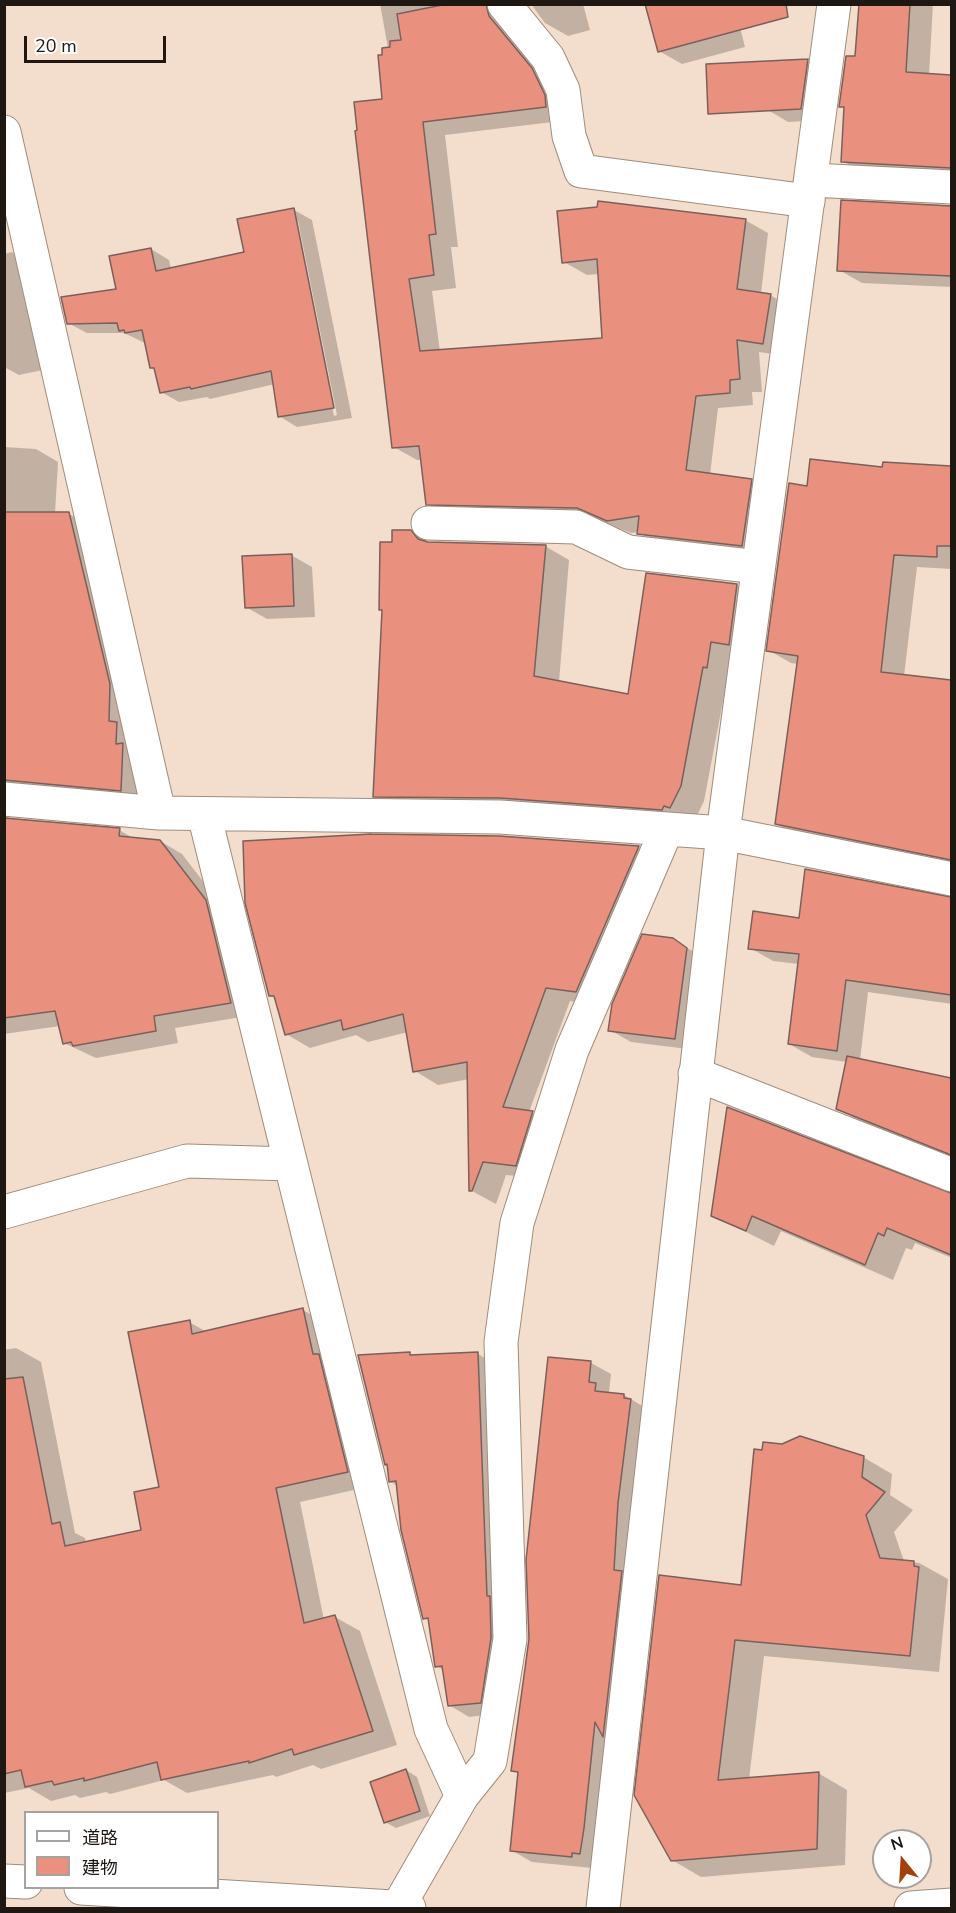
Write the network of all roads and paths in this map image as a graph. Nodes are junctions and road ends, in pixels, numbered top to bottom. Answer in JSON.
{"nodes":[{"id":1,"x":504,"y":4,"type":"edge"},
{"id":2,"x":834,"y":4,"type":"edge"},
{"id":3,"x":4,"y":132,"type":"edge"},
{"id":4,"x":951,"y":187,"type":"edge"},
{"id":5,"x":809,"y":190,"type":"junction"},
{"id":6,"x":428,"y":523,"type":"dead end"},
{"id":7,"x":758,"y":567,"type":"junction"},
{"id":8,"x":4,"y":799,"type":"edge"},
{"id":9,"x":159,"y":813,"type":"junction"},
{"id":10,"x":204,"y":814,"type":"junction"},
{"id":11,"x":666,"y":831,"type":"junction"},
{"id":12,"x":723,"y":833,"type":"junction"},
{"id":13,"x":951,"y":879,"type":"edge"},
{"id":14,"x":695,"y":1074,"type":"junction"},
{"id":15,"x":291,"y":1164,"type":"junction"},
{"id":16,"x":951,"y":1175,"type":"edge"},
{"id":17,"x":4,"y":1212,"type":"edge"},
{"id":18,"x":462,"y":1796,"type":"junction"},
{"id":19,"x":4,"y":1881,"type":"edge"},
{"id":20,"x":24,"y":1882,"type":"edge"},
{"id":21,"x":87,"y":1889,"type":"edge"},
{"id":22,"x":123,"y":1900,"type":"edge"},
{"id":23,"x":951,"y":1905,"type":"edge"},
{"id":24,"x":404,"y":1908,"type":"edge"},
{"id":25,"x":603,"y":1908,"type":"edge"},
{"id":26,"x":911,"y":1908,"type":"edge"}],
"edges":[{"from":1,"to":5,"type":"street"},
{"from":2,"to":5,"type":"street"},
{"from":3,"to":9,"type":"street"},
{"from":4,"to":5,"type":"street"},
{"from":5,"to":7,"type":"street"},
{"from":6,"to":7,"type":"street"},
{"from":7,"to":12,"type":"street"},
{"from":8,"to":9,"type":"street"},
{"from":9,"to":10,"type":"street"},
{"from":10,"to":11,"type":"street"},
{"from":10,"to":15,"type":"street"},
{"from":11,"to":12,"type":"street"},
{"from":11,"to":18,"type":"street"},
{"from":12,"to":13,"type":"street"},
{"from":12,"to":14,"type":"street"},
{"from":14,"to":16,"type":"street"},
{"from":14,"to":25,"type":"street"},
{"from":15,"to":17,"type":"street"},
{"from":15,"to":18,"type":"street"},
{"from":18,"to":24,"type":"street"},
{"from":19,"to":20,"type":"street"},
{"from":21,"to":22,"type":"street"},
{"from":22,"to":24,"type":"street"},
{"from":23,"to":26,"type":"street"}]}
